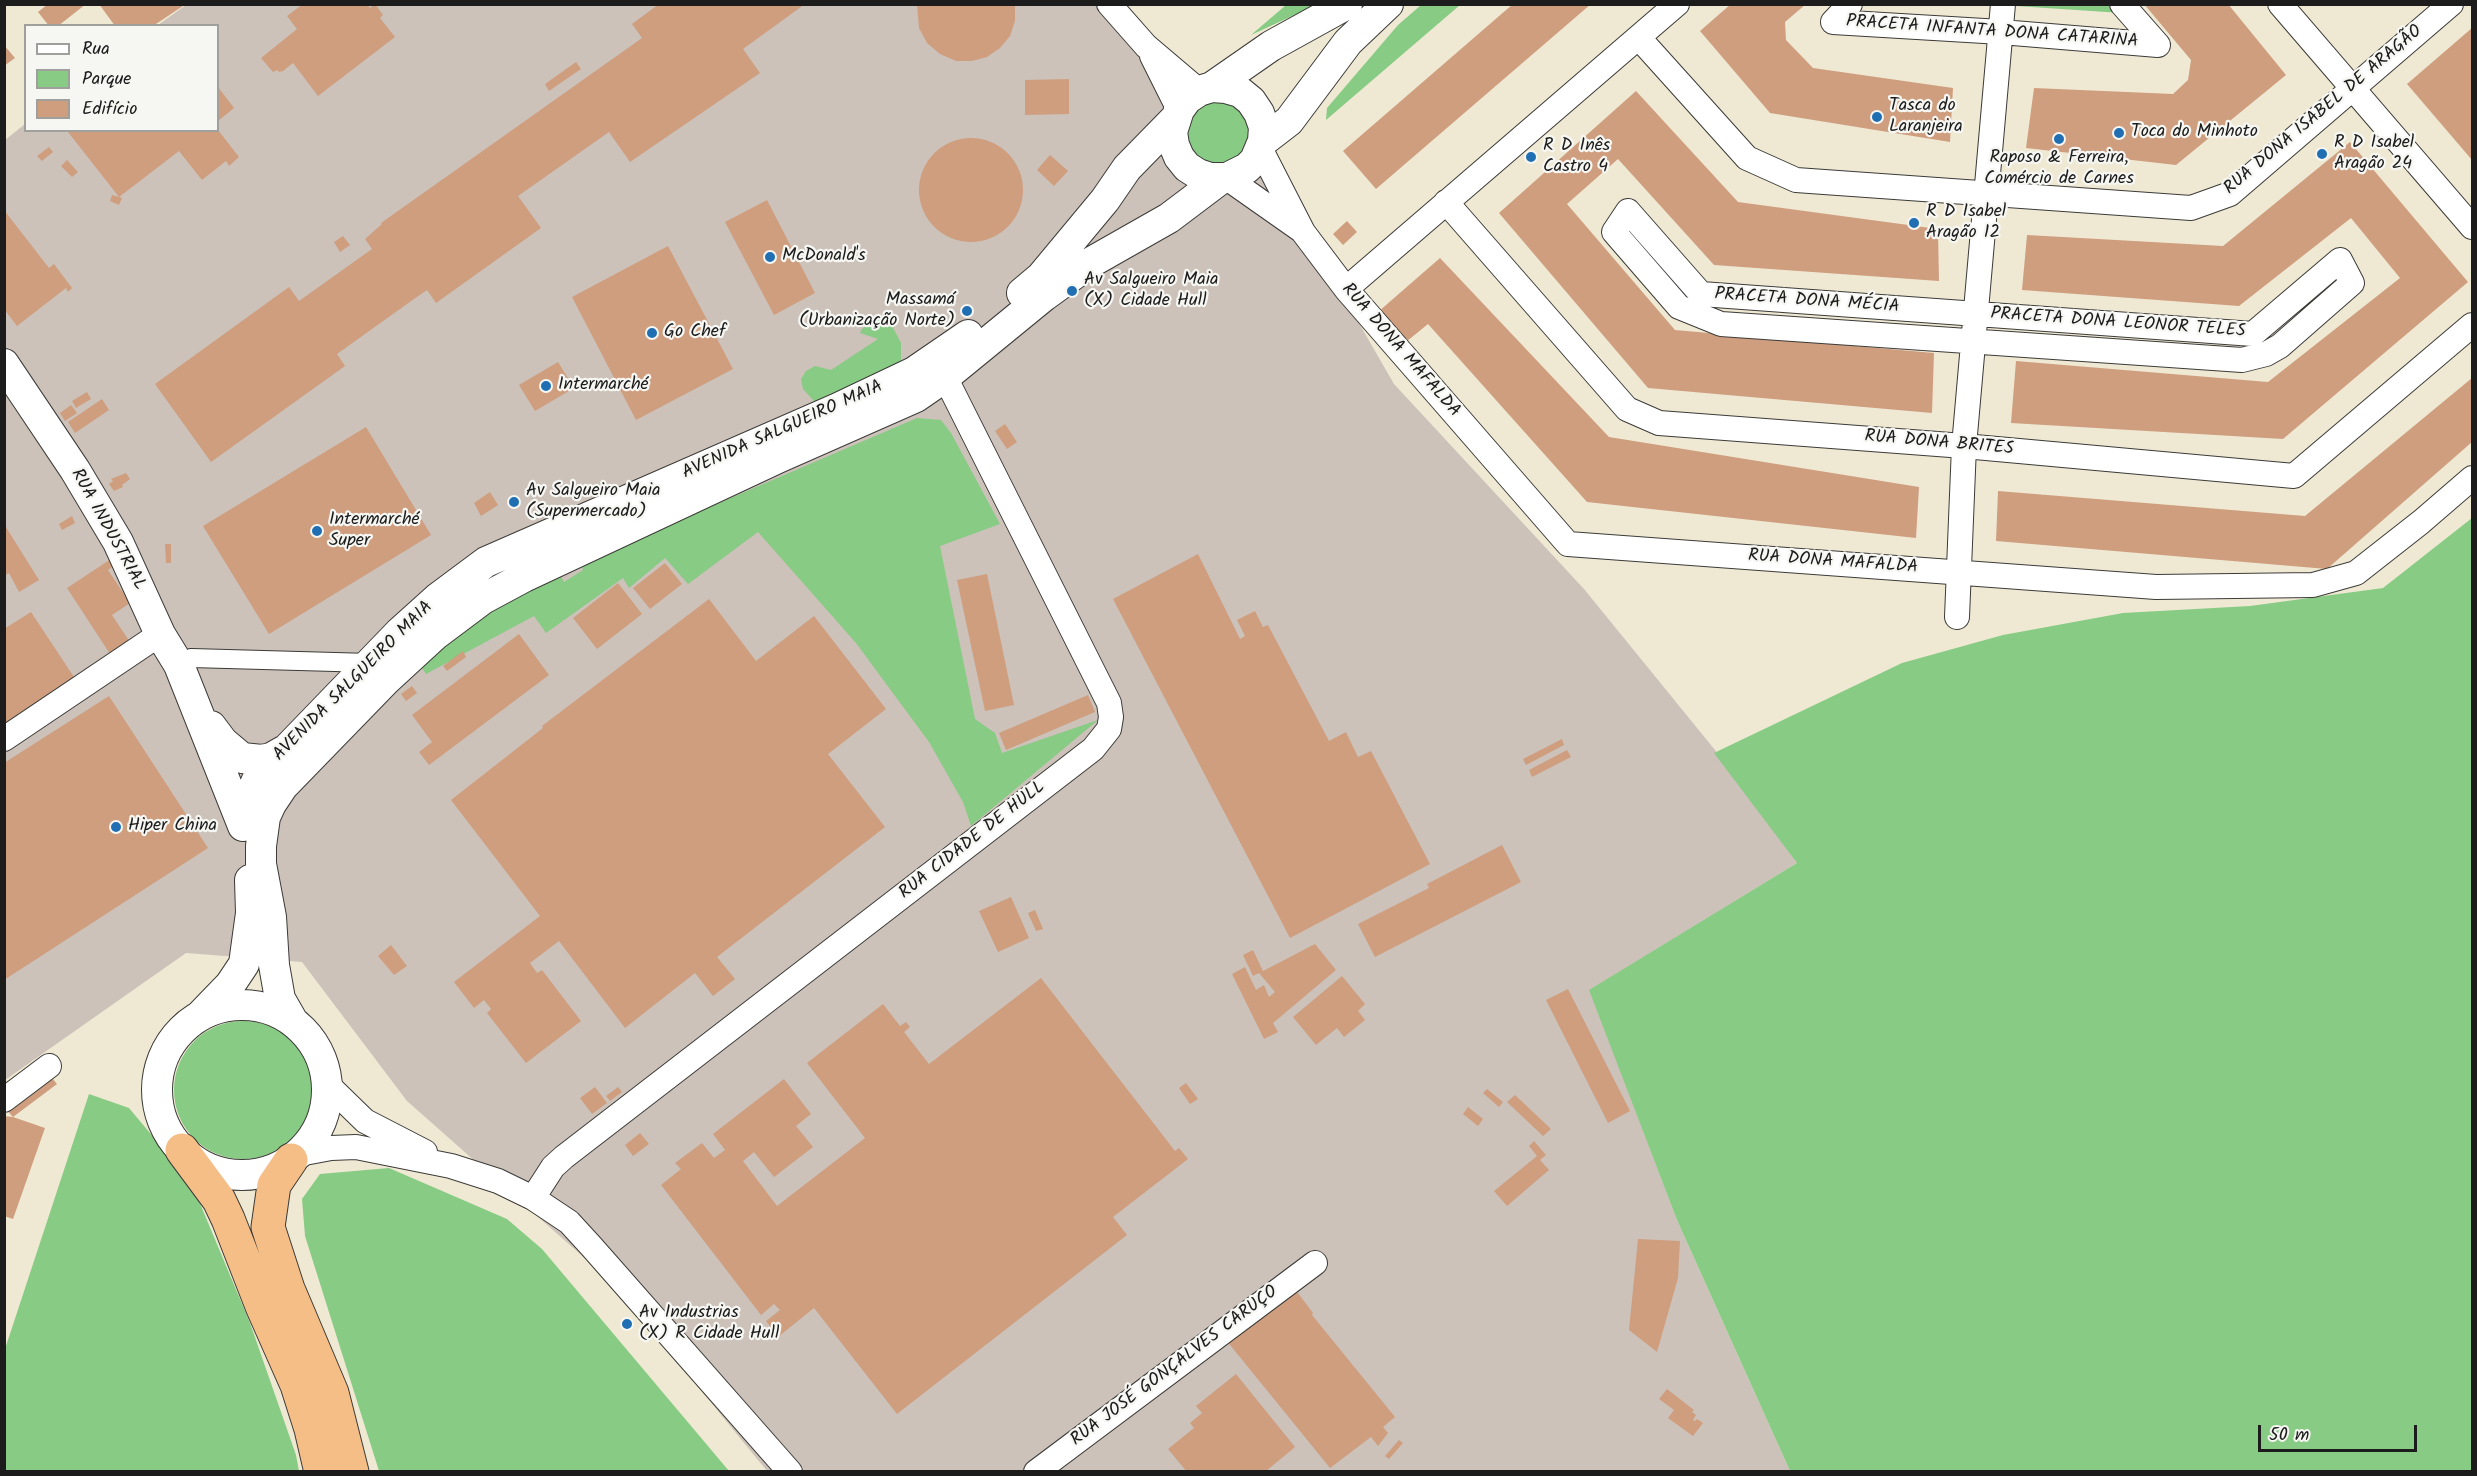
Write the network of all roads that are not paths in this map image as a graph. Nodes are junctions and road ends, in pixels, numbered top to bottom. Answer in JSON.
{"nodes":[{"id":1,"x":1109,"y":4,"type":"edge"},
{"id":2,"x":1347,"y":4,"type":"edge"},
{"id":3,"x":1388,"y":4,"type":"edge"},
{"id":4,"x":1677,"y":4,"type":"edge"},
{"id":5,"x":1851,"y":4,"type":"edge"},
{"id":6,"x":2003,"y":4,"type":"edge"},
{"id":7,"x":2122,"y":4,"type":"edge"},
{"id":8,"x":2280,"y":4,"type":"edge"},
{"id":9,"x":2451,"y":4,"type":"edge"},
{"id":10,"x":2001,"y":32,"type":"junction"},
{"id":11,"x":1639,"y":38,"type":"junction"},
{"id":12,"x":2353,"y":89,"type":"junction"},
{"id":13,"x":1191,"y":102,"type":"junction"},
{"id":14,"x":1262,"y":146,"type":"junction"},
{"id":15,"x":1225,"y":178,"type":"junction"},
{"id":16,"x":1986,"y":192,"type":"junction"},
{"id":17,"x":1446,"y":202,"type":"junction"},
{"id":18,"x":2472,"y":227,"type":"edge"},
{"id":19,"x":1303,"y":232,"type":"junction"},
{"id":20,"x":1346,"y":289,"type":"junction"},
{"id":21,"x":1976,"y":314,"type":"junction"},
{"id":22,"x":2472,"y":325,"type":"edge"},
{"id":23,"x":1974,"y":342,"type":"junction"},
{"id":24,"x":4,"y":364,"type":"edge"},
{"id":25,"x":945,"y":377,"type":"junction"},
{"id":26,"x":1964,"y":446,"type":"junction"},
{"id":27,"x":2472,"y":478,"type":"edge"},
{"id":28,"x":1958,"y":571,"type":"junction"},
{"id":29,"x":1958,"y":617,"type":"dead end"},
{"id":30,"x":160,"y":634,"type":"junction"},
{"id":31,"x":371,"y":663,"type":"junction"},
{"id":32,"x":179,"y":664,"type":"junction"},
{"id":33,"x":195,"y":703,"type":"junction"},
{"id":34,"x":4,"y":740,"type":"edge"},
{"id":35,"x":289,"y":748,"type":"junction"},
{"id":36,"x":253,"y":828,"type":"junction"},
{"id":37,"x":200,"y":1016,"type":"junction"},
{"id":38,"x":292,"y":1020,"type":"junction"},
{"id":39,"x":49,"y":1066,"type":"dead end"},
{"id":40,"x":327,"y":1084,"type":"junction"},
{"id":41,"x":4,"y":1101,"type":"edge"},
{"id":42,"x":182,"y":1150,"type":"junction"},
{"id":43,"x":295,"y":1157,"type":"junction"},
{"id":44,"x":451,"y":1166,"type":"junction"},
{"id":45,"x":533,"y":1198,"type":"junction"},
{"id":46,"x":1315,"y":1263,"type":"dead end"},
{"id":47,"x":321,"y":1472,"type":"edge"},
{"id":48,"x":352,"y":1472,"type":"edge"},
{"id":49,"x":790,"y":1472,"type":"edge"},
{"id":50,"x":1036,"y":1472,"type":"edge"}],
"edges":[{"from":1,"to":13,"type":"street"},
{"from":2,"to":13,"type":"street","name":"AVENIDA SALGUEIRO MAIA"},
{"from":3,"to":14,"type":"street","name":"AVENIDA SALGUEIRO MAIA"},
{"from":4,"to":11,"type":"street"},
{"from":5,"to":10,"type":"street","name":"PRACETA INFANTA DONA CATARINA"},
{"from":6,"to":10,"type":"street"},
{"from":7,"to":10,"type":"street","name":"PRACETA INFANTA DONA CATARINA"},
{"from":8,"to":12,"type":"street"},
{"from":9,"to":12,"type":"street","name":"RUA DONA ISABEL DE ARAGÃO"},
{"from":10,"to":16,"type":"street"},
{"from":11,"to":16,"type":"street","name":"RUA DONA ISABEL DE ARAGÃO"},
{"from":11,"to":17,"type":"street"},
{"from":12,"to":16,"type":"street","name":"RUA DONA ISABEL DE ARAGÃO"},
{"from":12,"to":18,"type":"street"},
{"from":13,"to":14,"type":"street"},
{"from":13,"to":15,"type":"street"},
{"from":13,"to":31,"type":"street","name":"AVENIDA SALGUEIRO MAIA"},
{"from":14,"to":15,"type":"street","name":"AVENIDA SALGUEIRO MAIA"},
{"from":14,"to":19,"type":"street","name":"RUA DONA MAFALDA"},
{"from":15,"to":19,"type":"street","name":"RUA DONA MAFALDA"},
{"from":15,"to":25,"type":"street","name":"AVENIDA SALGUEIRO MAIA"},
{"from":16,"to":21,"type":"street"},
{"from":17,"to":20,"type":"street"},
{"from":17,"to":26,"type":"street","name":"RUA DONA BRITES"},
{"from":19,"to":20,"type":"street","name":"RUA DONA MAFALDA"},
{"from":20,"to":28,"type":"street","name":"RUA DONA MAFALDA"},
{"from":21,"to":23,"type":"street"},
{"from":21,"to":23,"type":"street","name":"PRACETA DONA MÉCIA"},
{"from":21,"to":23,"type":"street","name":"PRACETA DONA LEONOR TELES"},
{"from":22,"to":26,"type":"street","name":"RUA DONA BRITES"},
{"from":23,"to":26,"type":"street"},
{"from":24,"to":30,"type":"street","name":"RUA INDUSTRIAL"},
{"from":25,"to":36,"type":"street","name":"AVENIDA SALGUEIRO MAIA"},
{"from":25,"to":45,"type":"street","name":"RUA CIDADE DE HULL"},
{"from":26,"to":28,"type":"street"},
{"from":27,"to":28,"type":"street","name":"RUA DONA MAFALDA"},
{"from":28,"to":29,"type":"street"},
{"from":30,"to":32,"type":"street","name":"RUA INDUSTRIAL"},
{"from":30,"to":34,"type":"street"},
{"from":31,"to":32,"type":"street"},
{"from":31,"to":35,"type":"street","name":"AVENIDA SALGUEIRO MAIA"},
{"from":32,"to":33,"type":"street","name":"RUA INDUSTRIAL"},
{"from":33,"to":35,"type":"street","name":"RUA INDUSTRIAL"},
{"from":33,"to":36,"type":"street","name":"RUA INDUSTRIAL"},
{"from":35,"to":36,"type":"street","name":"AVENIDA SALGUEIRO MAIA"},
{"from":36,"to":37,"type":"street","name":"RUA INDUSTRIAL"},
{"from":36,"to":38,"type":"street","name":"RUA INDUSTRIAL"},
{"from":37,"to":38,"type":"street"},
{"from":37,"to":42,"type":"street"},
{"from":38,"to":40,"type":"street"},
{"from":39,"to":41,"type":"street"},
{"from":40,"to":43,"type":"street"},
{"from":40,"to":44,"type":"street"},
{"from":42,"to":43,"type":"street"},
{"from":42,"to":47,"type":"highway"},
{"from":43,"to":44,"type":"street"},
{"from":43,"to":48,"type":"highway"},
{"from":44,"to":45,"type":"street"},
{"from":45,"to":49,"type":"street"},
{"from":46,"to":50,"type":"street","name":"RUA JOSÉ GONÇALVES CARUÇO"}]}
